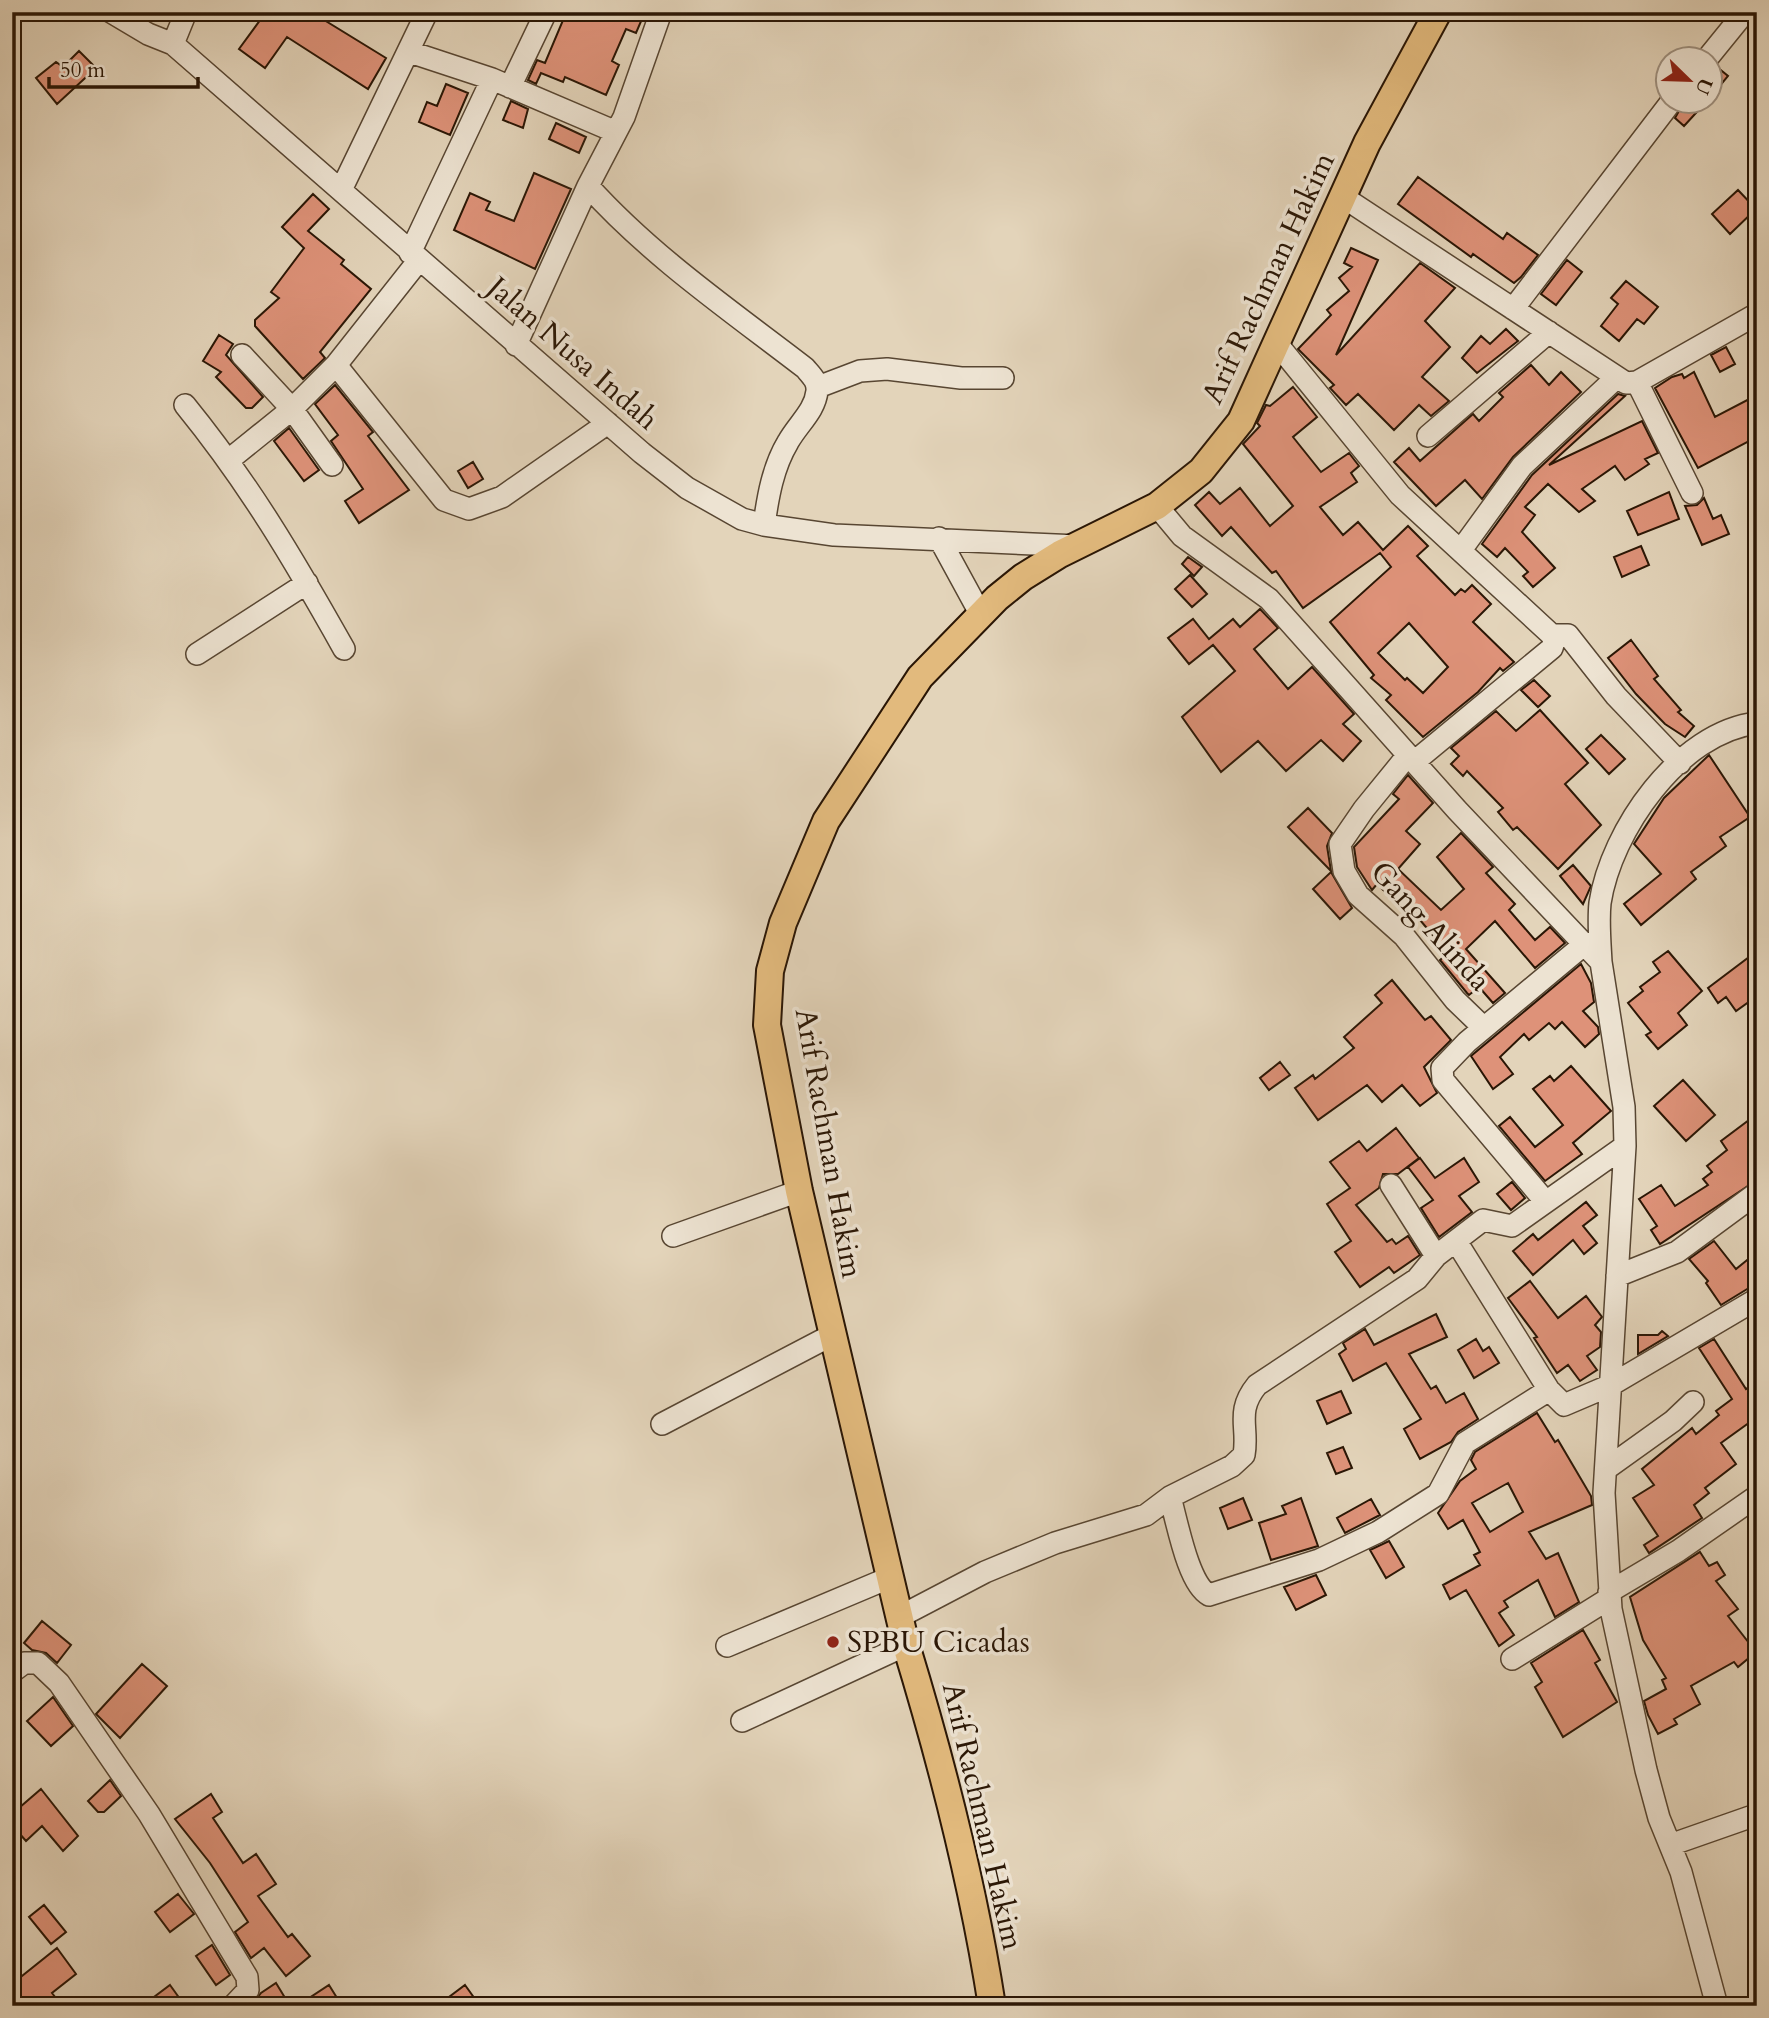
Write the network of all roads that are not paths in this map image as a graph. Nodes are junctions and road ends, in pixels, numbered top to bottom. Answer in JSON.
{"nodes":[{"id":1,"x":111,"y":12,"type":"edge"},
{"id":2,"x":186,"y":12,"type":"edge"},
{"id":3,"x":427,"y":12,"type":"edge"},
{"id":4,"x":546,"y":12,"type":"edge"},
{"id":5,"x":661,"y":12,"type":"edge"},
{"id":6,"x":1438,"y":12,"type":"edge"},
{"id":7,"x":1745,"y":12,"type":"edge"},
{"id":8,"x":173,"y":44,"type":"junction"},
{"id":9,"x":1717,"y":46,"type":"edge"},
{"id":10,"x":410,"y":52,"type":"junction"},
{"id":11,"x":501,"y":83,"type":"junction"},
{"id":12,"x":1660,"y":116,"type":"edge"},
{"id":13,"x":616,"y":132,"type":"junction"},
{"id":14,"x":588,"y":186,"type":"junction"},
{"id":15,"x":342,"y":188,"type":"junction"},
{"id":16,"x":1343,"y":197,"type":"junction"},
{"id":17,"x":415,"y":256,"type":"junction"},
{"id":18,"x":1513,"y":309,"type":"junction"},
{"id":19,"x":1757,"y":314,"type":"edge"},
{"id":20,"x":1549,"y":332,"type":"junction"},
{"id":21,"x":516,"y":345,"type":"junction"},
{"id":22,"x":1278,"y":345,"type":"junction"},
{"id":23,"x":242,"y":355,"type":"dead end"},
{"id":24,"x":336,"y":365,"type":"junction"},
{"id":25,"x":1003,"y":378,"type":"dead end"},
{"id":26,"x":1616,"y":378,"type":"junction"},
{"id":27,"x":1637,"y":382,"type":"junction"},
{"id":28,"x":818,"y":387,"type":"junction"},
{"id":29,"x":185,"y":405,"type":"dead end"},
{"id":30,"x":292,"y":409,"type":"junction"},
{"id":31,"x":608,"y":423,"type":"junction"},
{"id":32,"x":1428,"y":436,"type":"dead end"},
{"id":33,"x":230,"y":459,"type":"junction"},
{"id":34,"x":332,"y":465,"type":"dead end"},
{"id":35,"x":1692,"y":493,"type":"dead end"},
{"id":36,"x":1157,"y":506,"type":"junction"},
{"id":37,"x":764,"y":525,"type":"junction"},
{"id":38,"x":939,"y":538,"type":"junction"},
{"id":39,"x":1077,"y":546,"type":"junction"},
{"id":40,"x":1461,"y":550,"type":"junction"},
{"id":41,"x":307,"y":583,"type":"junction"},
{"id":42,"x":981,"y":615,"type":"junction"},
{"id":43,"x":1553,"y":635,"type":"junction"},
{"id":44,"x":344,"y":649,"type":"dead end"},
{"id":45,"x":197,"y":654,"type":"dead end"},
{"id":46,"x":1757,"y":723,"type":"edge"},
{"id":47,"x":1411,"y":759,"type":"junction"},
{"id":48,"x":1680,"y":763,"type":"junction"},
{"id":49,"x":1596,"y":949,"type":"junction"},
{"id":50,"x":1483,"y":1028,"type":"junction"},
{"id":51,"x":1626,"y":1146,"type":"junction"},
{"id":52,"x":1391,"y":1185,"type":"dead end"},
{"id":53,"x":799,"y":1191,"type":"junction"},
{"id":54,"x":1757,"y":1193,"type":"edge"},
{"id":55,"x":1545,"y":1201,"type":"junction"},
{"id":56,"x":673,"y":1236,"type":"dead end"},
{"id":57,"x":1456,"y":1241,"type":"junction"},
{"id":58,"x":1436,"y":1256,"type":"junction"},
{"id":59,"x":1617,"y":1276,"type":"junction"},
{"id":60,"x":1757,"y":1299,"type":"edge"},
{"id":61,"x":832,"y":1335,"type":"junction"},
{"id":62,"x":1611,"y":1385,"type":"junction"},
{"id":63,"x":1549,"y":1390,"type":"junction"},
{"id":64,"x":1693,"y":1402,"type":"dead end"},
{"id":65,"x":662,"y":1424,"type":"dead end"},
{"id":66,"x":1606,"y":1469,"type":"junction"},
{"id":67,"x":1757,"y":1496,"type":"edge"},
{"id":68,"x":1170,"y":1497,"type":"junction"},
{"id":69,"x":891,"y":1577,"type":"junction"},
{"id":70,"x":1610,"y":1595,"type":"junction"},
{"id":71,"x":901,"y":1616,"type":"junction"},
{"id":72,"x":906,"y":1645,"type":"junction"},
{"id":73,"x":727,"y":1646,"type":"dead end"},
{"id":74,"x":1512,"y":1659,"type":"dead end"},
{"id":75,"x":12,"y":1672,"type":"edge"},
{"id":76,"x":742,"y":1721,"type":"dead end"},
{"id":77,"x":1751,"y":1817,"type":"dead end"},
{"id":78,"x":1670,"y":1845,"type":"junction"},
{"id":79,"x":233,"y":2006,"type":"edge"},
{"id":80,"x":992,"y":2006,"type":"edge"},
{"id":81,"x":1717,"y":2006,"type":"edge"}],
"edges":[{"from":1,"to":8,"type":"street","name":"Jalan Nusa Indah"},
{"from":2,"to":8,"type":"street"},
{"from":3,"to":10,"type":"street"},
{"from":4,"to":11,"type":"street"},
{"from":5,"to":13,"type":"street"},
{"from":6,"to":16,"type":"main road","name":"Arif Rachman Hakim"},
{"from":7,"to":9,"type":"street"},
{"from":8,"to":15,"type":"street","name":"Jalan Nusa Indah"},
{"from":10,"to":11,"type":"street"},
{"from":10,"to":15,"type":"street"},
{"from":11,"to":13,"type":"street"},
{"from":11,"to":17,"type":"street"},
{"from":12,"to":18,"type":"street"},
{"from":13,"to":14,"type":"street"},
{"from":14,"to":21,"type":"street"},
{"from":14,"to":28,"type":"street"},
{"from":15,"to":17,"type":"street","name":"Jalan Nusa Indah"},
{"from":16,"to":18,"type":"street"},
{"from":16,"to":22,"type":"main road","name":"Arif Rachman Hakim"},
{"from":17,"to":21,"type":"street","name":"Jalan Nusa Indah"},
{"from":17,"to":24,"type":"street"},
{"from":18,"to":20,"type":"street"},
{"from":19,"to":27,"type":"street"},
{"from":20,"to":26,"type":"street"},
{"from":20,"to":32,"type":"street"},
{"from":21,"to":31,"type":"street","name":"Jalan Nusa Indah"},
{"from":22,"to":36,"type":"main road","name":"Arif Rachman Hakim"},
{"from":22,"to":40,"type":"street"},
{"from":23,"to":30,"type":"street"},
{"from":24,"to":30,"type":"street"},
{"from":24,"to":31,"type":"street"},
{"from":25,"to":28,"type":"street"},
{"from":26,"to":27,"type":"street"},
{"from":26,"to":40,"type":"street"},
{"from":27,"to":35,"type":"street"},
{"from":28,"to":37,"type":"street"},
{"from":29,"to":33,"type":"street"},
{"from":30,"to":33,"type":"street"},
{"from":30,"to":34,"type":"street"},
{"from":31,"to":37,"type":"street","name":"Jalan Nusa Indah"},
{"from":33,"to":41,"type":"street"},
{"from":36,"to":39,"type":"main road","name":"Arif Rachman Hakim"},
{"from":36,"to":47,"type":"street"},
{"from":37,"to":38,"type":"street","name":"Jalan Nusa Indah"},
{"from":38,"to":39,"type":"street","name":"Jalan Nusa Indah"},
{"from":38,"to":42,"type":"street"},
{"from":39,"to":42,"type":"main road","name":"Arif Rachman Hakim"},
{"from":40,"to":43,"type":"street"},
{"from":41,"to":44,"type":"street"},
{"from":41,"to":45,"type":"street"},
{"from":42,"to":53,"type":"main road","name":"Arif Rachman Hakim"},
{"from":43,"to":47,"type":"street","name":"Gang Alinda"},
{"from":43,"to":48,"type":"street"},
{"from":46,"to":48,"type":"street"},
{"from":47,"to":49,"type":"street"},
{"from":47,"to":50,"type":"street","name":"Gang Alinda"},
{"from":48,"to":49,"type":"street"},
{"from":49,"to":50,"type":"street"},
{"from":49,"to":51,"type":"street"},
{"from":50,"to":55,"type":"street"},
{"from":51,"to":55,"type":"street"},
{"from":51,"to":59,"type":"street"},
{"from":52,"to":58,"type":"street"},
{"from":53,"to":56,"type":"street"},
{"from":53,"to":61,"type":"main road","name":"Arif Rachman Hakim"},
{"from":54,"to":59,"type":"street"},
{"from":55,"to":57,"type":"street"},
{"from":57,"to":58,"type":"street"},
{"from":57,"to":63,"type":"street"},
{"from":58,"to":68,"type":"street"},
{"from":59,"to":62,"type":"street"},
{"from":60,"to":62,"type":"street"},
{"from":61,"to":65,"type":"street"},
{"from":61,"to":69,"type":"main road","name":"Arif Rachman Hakim"},
{"from":62,"to":63,"type":"street"},
{"from":62,"to":66,"type":"street"},
{"from":63,"to":68,"type":"street"},
{"from":64,"to":66,"type":"street"},
{"from":66,"to":70,"type":"street"},
{"from":67,"to":70,"type":"street"},
{"from":68,"to":71,"type":"street"},
{"from":69,"to":71,"type":"main road","name":"Arif Rachman Hakim"},
{"from":69,"to":73,"type":"street"},
{"from":70,"to":74,"type":"street"},
{"from":70,"to":78,"type":"street"},
{"from":71,"to":72,"type":"main road","name":"Arif Rachman Hakim"},
{"from":72,"to":76,"type":"street"},
{"from":72,"to":80,"type":"main road","name":"Arif Rachman Hakim"},
{"from":75,"to":79,"type":"street"},
{"from":77,"to":78,"type":"street"},
{"from":78,"to":81,"type":"street"}]}
